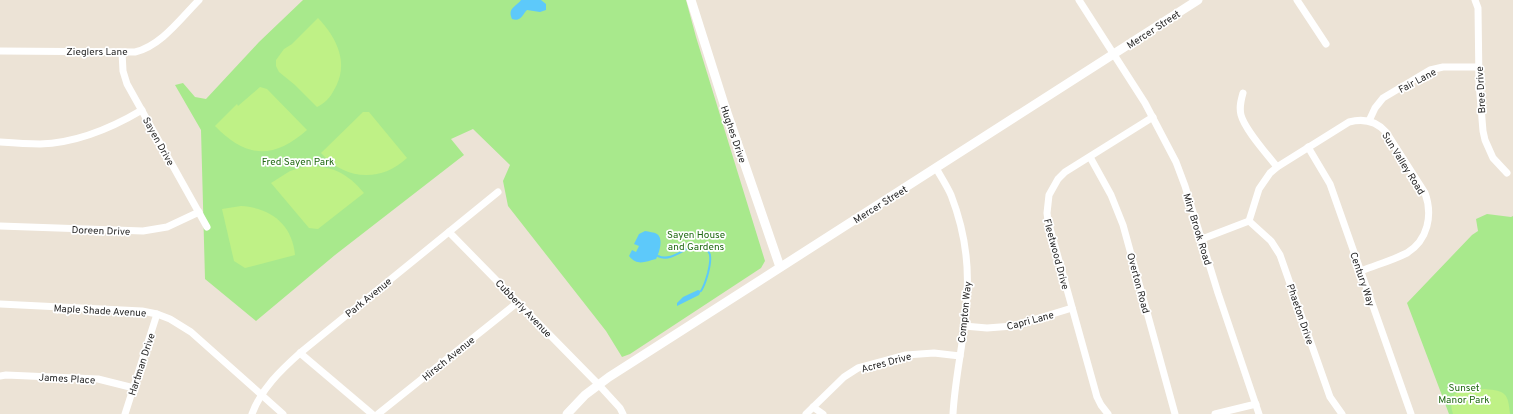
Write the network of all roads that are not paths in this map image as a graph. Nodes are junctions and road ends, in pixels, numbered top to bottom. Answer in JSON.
{"nodes":[{"id":1,"x":199,"y":0,"type":"edge"},
{"id":2,"x":691,"y":0,"type":"edge"},
{"id":3,"x":1079,"y":0,"type":"edge"},
{"id":4,"x":1198,"y":0,"type":"edge"},
{"id":5,"x":1297,"y":0,"type":"edge"},
{"id":6,"x":1476,"y":0,"type":"edge"},
{"id":7,"x":1326,"y":44,"type":"dead end"},
{"id":8,"x":0,"y":50,"type":"edge"},
{"id":9,"x":122,"y":52,"type":"junction"},
{"id":10,"x":1114,"y":55,"type":"junction"},
{"id":11,"x":1479,"y":68,"type":"junction"},
{"id":12,"x":1243,"y":93,"type":"dead end"},
{"id":13,"x":142,"y":110,"type":"junction"},
{"id":14,"x":1153,"y":117,"type":"junction"},
{"id":15,"x":1370,"y":121,"type":"junction"},
{"id":16,"x":0,"y":142,"type":"edge"},
{"id":17,"x":1308,"y":147,"type":"junction"},
{"id":18,"x":1090,"y":156,"type":"junction"},
{"id":19,"x":1277,"y":167,"type":"junction"},
{"id":20,"x":936,"y":168,"type":"junction"},
{"id":21,"x":1507,"y":173,"type":"dead end"},
{"id":22,"x":498,"y":192,"type":"dead end"},
{"id":23,"x":199,"y":212,"type":"junction"},
{"id":24,"x":1248,"y":221,"type":"junction"},
{"id":25,"x":0,"y":226,"type":"edge"},
{"id":26,"x":208,"y":228,"type":"dead end"},
{"id":27,"x":449,"y":232,"type":"junction"},
{"id":28,"x":1202,"y":239,"type":"junction"},
{"id":29,"x":780,"y":267,"type":"junction"},
{"id":30,"x":1361,"y":271,"type":"junction"},
{"id":31,"x":518,"y":302,"type":"junction"},
{"id":32,"x":0,"y":304,"type":"edge"},
{"id":33,"x":1072,"y":308,"type":"junction"},
{"id":34,"x":157,"y":314,"type":"junction"},
{"id":35,"x":964,"y":326,"type":"junction"},
{"id":36,"x":300,"y":353,"type":"junction"},
{"id":37,"x":960,"y":356,"type":"junction"},
{"id":38,"x":0,"y":376,"type":"edge"},
{"id":39,"x":598,"y":384,"type":"junction"},
{"id":40,"x":134,"y":388,"type":"junction"},
{"id":41,"x":262,"y":395,"type":"junction"},
{"id":42,"x":1256,"y":404,"type":"junction"},
{"id":43,"x":813,"y":407,"type":"junction"},
{"id":44,"x":125,"y":414,"type":"edge"},
{"id":45,"x":252,"y":414,"type":"edge"},
{"id":46,"x":284,"y":414,"type":"edge"},
{"id":47,"x":372,"y":414,"type":"edge"},
{"id":48,"x":378,"y":414,"type":"edge"},
{"id":49,"x":567,"y":414,"type":"edge"},
{"id":50,"x":623,"y":414,"type":"edge"},
{"id":51,"x":806,"y":414,"type":"edge"},
{"id":52,"x":823,"y":414,"type":"edge"},
{"id":53,"x":953,"y":414,"type":"edge"},
{"id":54,"x":1108,"y":414,"type":"edge"},
{"id":55,"x":1175,"y":414,"type":"edge"},
{"id":56,"x":1215,"y":414,"type":"edge"},
{"id":57,"x":1260,"y":414,"type":"edge"},
{"id":58,"x":1342,"y":414,"type":"edge"},
{"id":59,"x":1411,"y":414,"type":"edge"}],
"edges":[{"from":1,"to":9,"type":"street","name":"Zieglers Lane"},
{"from":2,"to":29,"type":"street","name":"Hughes Drive"},
{"from":3,"to":10,"type":"street","name":"Miry Brook Road"},
{"from":4,"to":10,"type":"street","name":"Mercer Street"},
{"from":5,"to":7,"type":"street"},
{"from":6,"to":11,"type":"street","name":"Bree Drive"},
{"from":8,"to":9,"type":"street","name":"Zieglers Lane"},
{"from":9,"to":13,"type":"street","name":"Sayen Drive"},
{"from":10,"to":14,"type":"street","name":"Miry Brook Road"},
{"from":10,"to":20,"type":"street","name":"Mercer Street"},
{"from":11,"to":15,"type":"street","name":"Fair Lane"},
{"from":11,"to":21,"type":"street","name":"Bree Drive"},
{"from":12,"to":19,"type":"street"},
{"from":13,"to":16,"type":"street"},
{"from":13,"to":23,"type":"street","name":"Sayen Drive"},
{"from":14,"to":18,"type":"street","name":"Fleetwood Drive"},
{"from":14,"to":28,"type":"street","name":"Miry Brook Road"},
{"from":15,"to":17,"type":"street"},
{"from":15,"to":30,"type":"street","name":"Sun Valley Road"},
{"from":17,"to":19,"type":"street"},
{"from":17,"to":30,"type":"street","name":"Century Way"},
{"from":18,"to":33,"type":"street","name":"Fleetwood Drive"},
{"from":18,"to":55,"type":"street","name":"Overton Road"},
{"from":19,"to":24,"type":"street"},
{"from":20,"to":29,"type":"street","name":"Mercer Street"},
{"from":20,"to":35,"type":"street","name":"Compton Way"},
{"from":22,"to":27,"type":"street","name":"Park Avenue"},
{"from":23,"to":25,"type":"street","name":"Doreen Drive"},
{"from":23,"to":26,"type":"street","name":"Sayen Drive"},
{"from":24,"to":28,"type":"street"},
{"from":24,"to":58,"type":"street","name":"Phaeton Drive"},
{"from":27,"to":31,"type":"street","name":"Cubberly Avenue"},
{"from":27,"to":36,"type":"street","name":"Park Avenue"},
{"from":28,"to":42,"type":"street","name":"Miry Brook Road"},
{"from":29,"to":39,"type":"street","name":"Mercer Street"},
{"from":30,"to":59,"type":"street","name":"Century Way"},
{"from":31,"to":39,"type":"street","name":"Cubberly Avenue"},
{"from":31,"to":48,"type":"street","name":"Hirsch Avenue"},
{"from":32,"to":34,"type":"street","name":"Maple Shade Avenue"},
{"from":33,"to":35,"type":"street","name":"Capri Lane"},
{"from":33,"to":54,"type":"street","name":"Fleetwood Drive"},
{"from":34,"to":40,"type":"street","name":"Hartman Drive"},
{"from":34,"to":41,"type":"street","name":"Maple Shade Avenue"},
{"from":35,"to":37,"type":"street","name":"Compton Way"},
{"from":36,"to":41,"type":"street","name":"Park Avenue"},
{"from":36,"to":47,"type":"street"},
{"from":37,"to":43,"type":"street","name":"Acres Drive"},
{"from":37,"to":53,"type":"street","name":"Compton Way"},
{"from":38,"to":40,"type":"street","name":"James Place"},
{"from":39,"to":49,"type":"street","name":"Mercer Street"},
{"from":39,"to":50,"type":"street","name":"Cubberly Avenue"},
{"from":40,"to":44,"type":"street","name":"Hartman Drive"},
{"from":41,"to":45,"type":"street","name":"Park Avenue"},
{"from":41,"to":46,"type":"street","name":"Maple Shade Avenue"},
{"from":42,"to":56,"type":"street"},
{"from":42,"to":57,"type":"street","name":"Miry Brook Road"},
{"from":43,"to":51,"type":"street","name":"Acres Drive"},
{"from":43,"to":52,"type":"street"}]}
